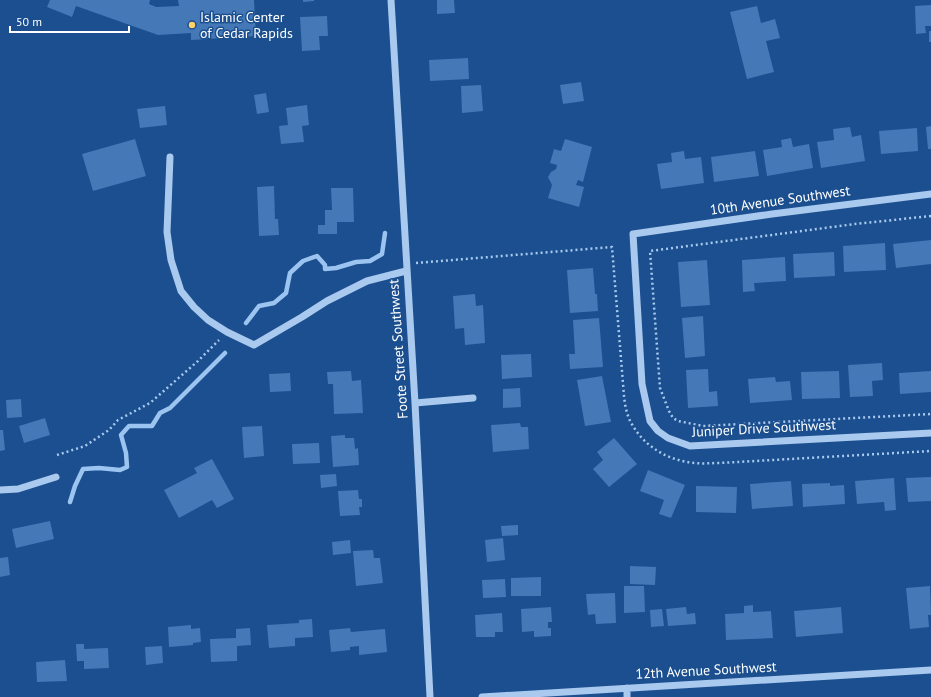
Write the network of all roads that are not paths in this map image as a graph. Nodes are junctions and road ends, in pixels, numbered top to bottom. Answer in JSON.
{"nodes":[{"id":1,"x":391,"y":0,"type":"edge"},
{"id":2,"x":170,"y":157,"type":"dead end"},
{"id":3,"x":931,"y":194,"type":"edge"},
{"id":4,"x":632,"y":234,"type":"joint"},
{"id":5,"x":406,"y":268,"type":"junction"},
{"id":6,"x":473,"y":398,"type":"dead end"},
{"id":7,"x":415,"y":403,"type":"junction"},
{"id":8,"x":931,"y":433,"type":"edge"},
{"id":9,"x":56,"y":477,"type":"dead end"},
{"id":10,"x":0,"y":490,"type":"edge"},
{"id":11,"x":931,"y":670,"type":"edge"},
{"id":12,"x":627,"y":688,"type":"junction"},
{"id":13,"x":430,"y":697,"type":"edge"},
{"id":14,"x":482,"y":697,"type":"edge"},
{"id":15,"x":627,"y":697,"type":"edge"}],
"edges":[{"from":1,"to":5,"type":"street","name":"Foote Street Southwest"},
{"from":2,"to":5,"type":"street"},
{"from":3,"to":4,"type":"street","name":"10th Avenue Southwest"},
{"from":4,"to":8,"type":"street","name":"Juniper Drive Southwest"},
{"from":5,"to":7,"type":"street","name":"Foote Street Southwest"},
{"from":6,"to":7,"type":"street"},
{"from":7,"to":13,"type":"street","name":"Foote Street Southwest"},
{"from":9,"to":10,"type":"street"},
{"from":11,"to":12,"type":"street","name":"12th Avenue Southwest"},
{"from":12,"to":14,"type":"street","name":"12th Avenue Southwest"},
{"from":12,"to":15,"type":"street"}]}
